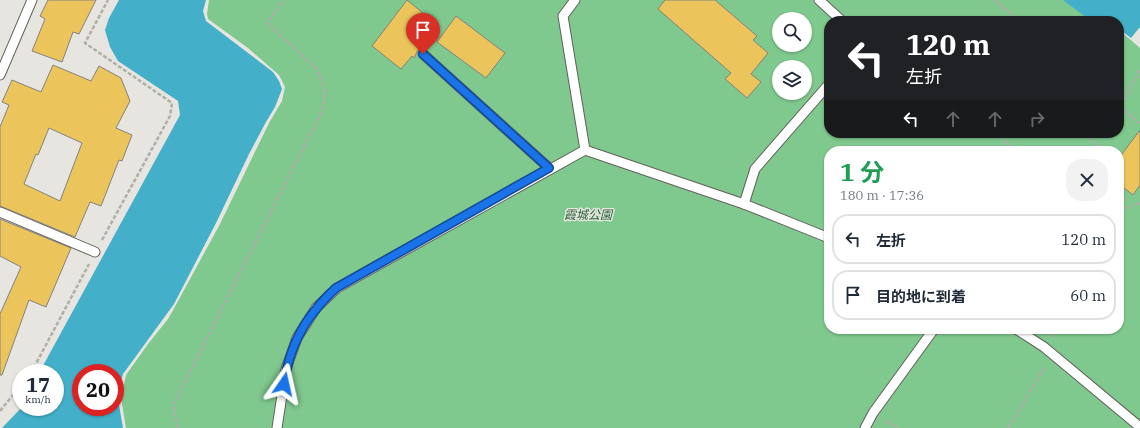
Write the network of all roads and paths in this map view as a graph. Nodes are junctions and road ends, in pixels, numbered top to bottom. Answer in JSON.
{"nodes":[{"id":1,"x":32,"y":0,"type":"edge"},
{"id":2,"x":108,"y":0,"type":"edge"},
{"id":3,"x":284,"y":0,"type":"edge"},
{"id":4,"x":576,"y":0,"type":"edge"},
{"id":5,"x":819,"y":0,"type":"edge"},
{"id":6,"x":994,"y":0,"type":"edge"},
{"id":7,"x":837,"y":16,"type":"edge"},
{"id":8,"x":1013,"y":16,"type":"edge"},
{"id":9,"x":423,"y":54,"type":"dead end"},
{"id":10,"x":1140,"y":70,"type":"edge"},
{"id":11,"x":0,"y":75,"type":"edge"},
{"id":12,"x":824,"y":90,"type":"edge"},
{"id":13,"x":1124,"y":98,"type":"edge"},
{"id":14,"x":1124,"y":111,"type":"edge"},
{"id":15,"x":1140,"y":123,"type":"edge"},
{"id":16,"x":1001,"y":138,"type":"edge"},
{"id":17,"x":1088,"y":138,"type":"edge"},
{"id":18,"x":1011,"y":146,"type":"edge"},
{"id":19,"x":1099,"y":146,"type":"edge"},
{"id":20,"x":585,"y":150,"type":"junction"},
{"id":21,"x":549,"y":168,"type":"junction"},
{"id":22,"x":1140,"y":203,"type":"edge"},
{"id":23,"x":744,"y":204,"type":"junction"},
{"id":24,"x":1124,"y":208,"type":"edge"},
{"id":25,"x":0,"y":212,"type":"edge"},
{"id":26,"x":824,"y":236,"type":"edge"},
{"id":27,"x":95,"y":252,"type":"junction"},
{"id":28,"x":930,"y":334,"type":"edge"},
{"id":29,"x":1024,"y":334,"type":"edge"},
{"id":30,"x":1053,"y":354,"type":"junction"},
{"id":31,"x":36,"y":364,"type":"edge"},
{"id":32,"x":12,"y":396,"type":"edge"},
{"id":33,"x":0,"y":411,"type":"edge"},
{"id":34,"x":1140,"y":427,"type":"edge"},
{"id":35,"x":178,"y":428,"type":"edge"},
{"id":36,"x":277,"y":428,"type":"edge"},
{"id":37,"x":864,"y":428,"type":"edge"},
{"id":38,"x":1008,"y":428,"type":"edge"}],
"edges":[{"from":1,"to":11,"type":"lane"},
{"from":2,"to":27,"type":"path"},
{"from":3,"to":35,"type":"path"},
{"from":4,"to":20,"type":"lane"},
{"from":5,"to":7,"type":"lane"},
{"from":6,"to":8,"type":"path"},
{"from":9,"to":21,"type":"lane"},
{"from":10,"to":13,"type":"path"},
{"from":12,"to":23,"type":"lane"},
{"from":14,"to":15,"type":"path"},
{"from":16,"to":18,"type":"path"},
{"from":17,"to":19,"type":"path"},
{"from":20,"to":21,"type":"lane"},
{"from":20,"to":23,"type":"lane"},
{"from":21,"to":36,"type":"lane"},
{"from":22,"to":24,"type":"path"},
{"from":23,"to":26,"type":"lane"},
{"from":25,"to":27,"type":"lane"},
{"from":27,"to":31,"type":"path"},
{"from":28,"to":37,"type":"lane"},
{"from":29,"to":30,"type":"lane"},
{"from":30,"to":34,"type":"lane"},
{"from":30,"to":38,"type":"path"},
{"from":32,"to":33,"type":"path"}]}
